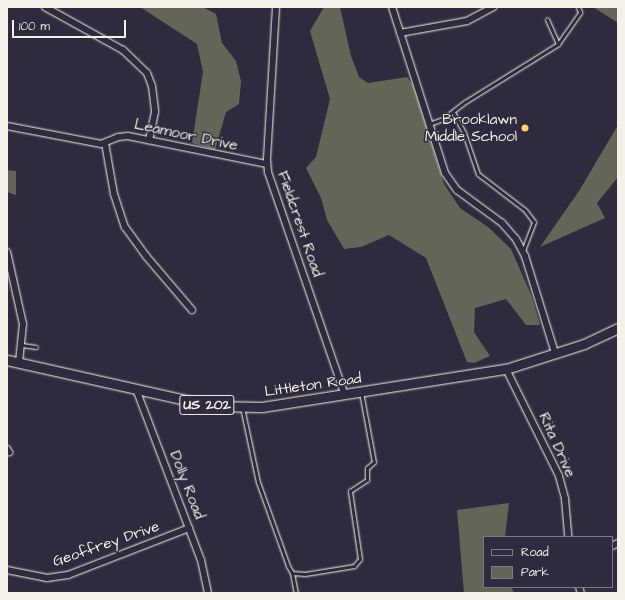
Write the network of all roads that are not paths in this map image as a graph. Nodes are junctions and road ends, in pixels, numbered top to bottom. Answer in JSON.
{"nodes":[{"id":1,"x":45,"y":7,"type":"edge"},
{"id":2,"x":276,"y":7,"type":"edge"},
{"id":3,"x":392,"y":7,"type":"edge"},
{"id":4,"x":493,"y":7,"type":"edge"},
{"id":5,"x":578,"y":7,"type":"edge"},
{"id":6,"x":547,"y":19,"type":"dead end"},
{"id":7,"x":400,"y":33,"type":"junction"},
{"id":8,"x":558,"y":44,"type":"junction"},
{"id":9,"x":453,"y":112,"type":"junction"},
{"id":10,"x":430,"y":124,"type":"junction"},
{"id":11,"x":7,"y":126,"type":"edge"},
{"id":12,"x":149,"y":140,"type":"junction"},
{"id":13,"x":105,"y":143,"type":"junction"},
{"id":14,"x":267,"y":164,"type":"junction"},
{"id":15,"x":523,"y":250,"type":"junction"},
{"id":16,"x":7,"y":252,"type":"edge"},
{"id":17,"x":192,"y":310,"type":"dead end"},
{"id":18,"x":618,"y":328,"type":"edge"},
{"id":19,"x":22,"y":345,"type":"junction"},
{"id":20,"x":36,"y":347,"type":"dead end"},
{"id":21,"x":554,"y":353,"type":"junction"},
{"id":22,"x":7,"y":360,"type":"edge"},
{"id":23,"x":19,"y":362,"type":"junction"},
{"id":24,"x":506,"y":369,"type":"junction"},
{"id":25,"x":136,"y":389,"type":"junction"},
{"id":26,"x":361,"y":392,"type":"junction"},
{"id":27,"x":345,"y":395,"type":"junction"},
{"id":28,"x":242,"y":407,"type":"junction"},
{"id":29,"x":189,"y":528,"type":"junction"},
{"id":30,"x":568,"y":536,"type":"edge"},
{"id":31,"x":7,"y":570,"type":"edge"},
{"id":32,"x":292,"y":573,"type":"junction"},
{"id":33,"x":208,"y":593,"type":"edge"},
{"id":34,"x":296,"y":593,"type":"edge"}],
"edges":[{"from":1,"to":12,"type":"street"},
{"from":2,"to":14,"type":"street","name":"Fieldcrest Road"},
{"from":3,"to":7,"type":"street"},
{"from":4,"to":7,"type":"street"},
{"from":5,"to":8,"type":"lane"},
{"from":6,"to":8,"type":"lane"},
{"from":7,"to":10,"type":"street"},
{"from":8,"to":9,"type":"lane"},
{"from":9,"to":10,"type":"lane"},
{"from":9,"to":15,"type":"lane"},
{"from":10,"to":15,"type":"street"},
{"from":11,"to":13,"type":"street","name":"Leamoor Drive"},
{"from":12,"to":13,"type":"street","name":"Leamoor Drive"},
{"from":12,"to":14,"type":"street","name":"Leamoor Drive"},
{"from":13,"to":17,"type":"street"},
{"from":14,"to":27,"type":"street","name":"Fieldcrest Road"},
{"from":15,"to":21,"type":"street"},
{"from":16,"to":19,"type":"street"},
{"from":18,"to":21,"type":"main road","name":"Littleton Road","number":"US 202"},
{"from":19,"to":20,"type":"lane"},
{"from":19,"to":23,"type":"street"},
{"from":21,"to":24,"type":"main road","name":"Littleton Road","number":"US 202"},
{"from":22,"to":23,"type":"main road","name":"Littleton Road","number":"US 202"},
{"from":23,"to":25,"type":"main road","name":"Littleton Road","number":"US 202"},
{"from":24,"to":26,"type":"main road","name":"Littleton Road","number":"US 202"},
{"from":24,"to":30,"type":"street","name":"Rita Drive"},
{"from":25,"to":28,"type":"main road","name":"Littleton Road","number":"US 202"},
{"from":25,"to":29,"type":"street","name":"Dolly Road"},
{"from":26,"to":27,"type":"main road","name":"Littleton Road","number":"US 202"},
{"from":26,"to":32,"type":"lane"},
{"from":27,"to":28,"type":"main road","name":"Littleton Road","number":"US 202"},
{"from":28,"to":32,"type":"lane"},
{"from":29,"to":31,"type":"street","name":"Geoffrey Drive"},
{"from":29,"to":33,"type":"street","name":"Dolly Road"},
{"from":32,"to":34,"type":"lane"}]}
